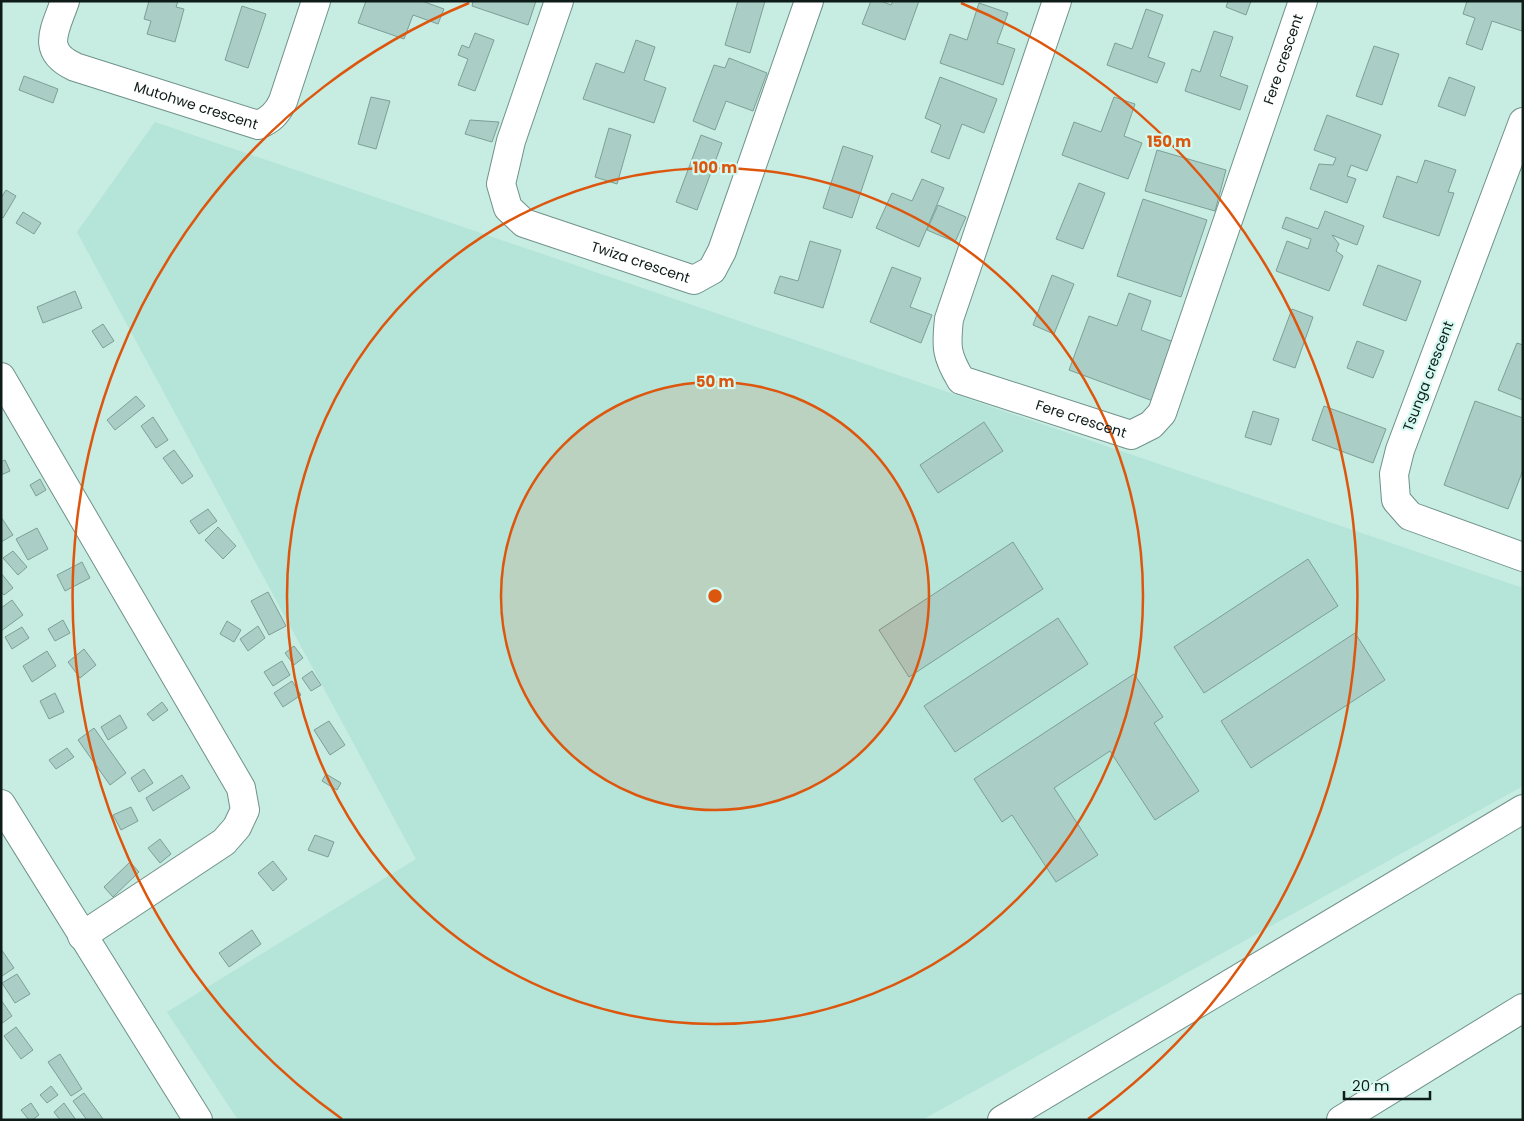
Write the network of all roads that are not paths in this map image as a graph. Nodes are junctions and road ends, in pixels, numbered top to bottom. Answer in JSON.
{"nodes":[{"id":1,"x":65,"y":1,"type":"edge"},
{"id":2,"x":316,"y":1,"type":"edge"},
{"id":3,"x":558,"y":1,"type":"edge"},
{"id":4,"x":809,"y":1,"type":"edge"},
{"id":5,"x":1057,"y":1,"type":"edge"},
{"id":6,"x":1303,"y":1,"type":"edge"},
{"id":7,"x":1523,"y":122,"type":"edge"},
{"id":8,"x":1,"y":377,"type":"edge"},
{"id":9,"x":1523,"y":557,"type":"edge"},
{"id":10,"x":1,"y":804,"type":"edge"},
{"id":11,"x":1523,"y":809,"type":"edge"},
{"id":12,"x":82,"y":936,"type":"junction"},
{"id":13,"x":1523,"y":1008,"type":"edge"},
{"id":14,"x":198,"y":1120,"type":"edge"},
{"id":15,"x":1002,"y":1120,"type":"edge"},
{"id":16,"x":1341,"y":1120,"type":"edge"}],
"edges":[{"from":1,"to":2,"type":"street","name":"Mutohwe crescent"},
{"from":3,"to":4,"type":"street","name":"Twiza crescent"},
{"from":5,"to":6,"type":"street","name":"Fere crescent"},
{"from":7,"to":9,"type":"street","name":"Tsunga crescent"},
{"from":8,"to":12,"type":"street"},
{"from":10,"to":12,"type":"street"},
{"from":11,"to":15,"type":"street"},
{"from":12,"to":14,"type":"street"},
{"from":13,"to":16,"type":"street"}]}
